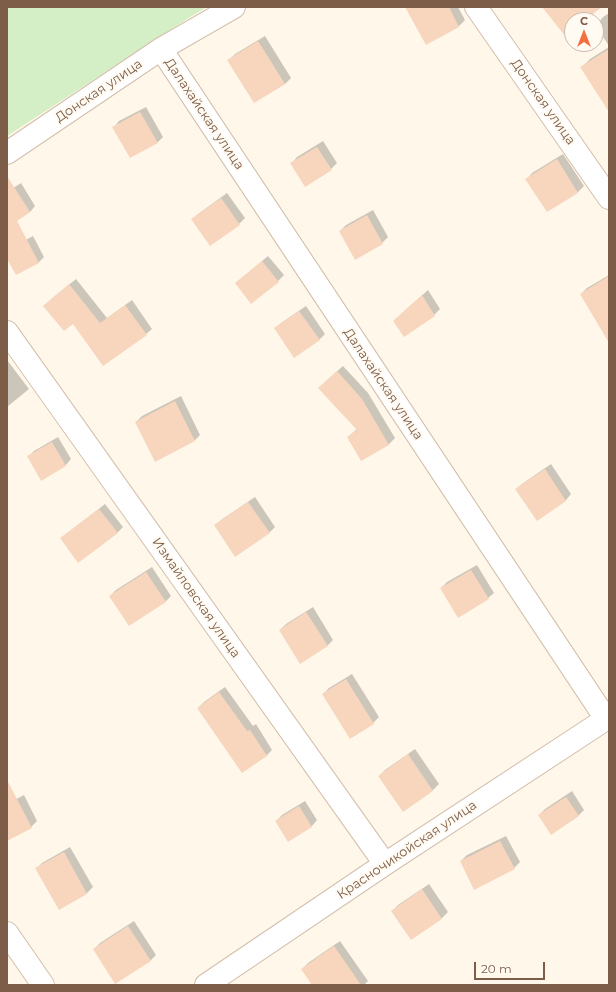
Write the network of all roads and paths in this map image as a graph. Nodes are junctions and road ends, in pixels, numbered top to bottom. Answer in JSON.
{"nodes":[{"id":1,"x":234,"y":7,"type":"edge"},
{"id":2,"x":476,"y":7,"type":"edge"},
{"id":3,"x":161,"y":50,"type":"junction"},
{"id":4,"x":7,"y":153,"type":"edge"},
{"id":5,"x":609,"y":198,"type":"edge"},
{"id":6,"x":7,"y":332,"type":"edge"},
{"id":7,"x":607,"y":718,"type":"edge"},
{"id":8,"x":384,"y":864,"type":"junction"},
{"id":9,"x":7,"y":933,"type":"edge"},
{"id":10,"x":43,"y":985,"type":"edge"},
{"id":11,"x":206,"y":985,"type":"edge"}],
"edges":[{"from":1,"to":3,"type":"street","name":"Донская улица"},
{"from":2,"to":5,"type":"street","name":"Донская улица"},
{"from":3,"to":4,"type":"street","name":"Донская улица"},
{"from":3,"to":7,"type":"street","name":"Далахайская улица"},
{"from":6,"to":8,"type":"street","name":"Измайловская улица"},
{"from":7,"to":8,"type":"street","name":"Красночикойская улица"},
{"from":8,"to":11,"type":"street","name":"Красночикойская улица"},
{"from":9,"to":10,"type":"street"}]}
